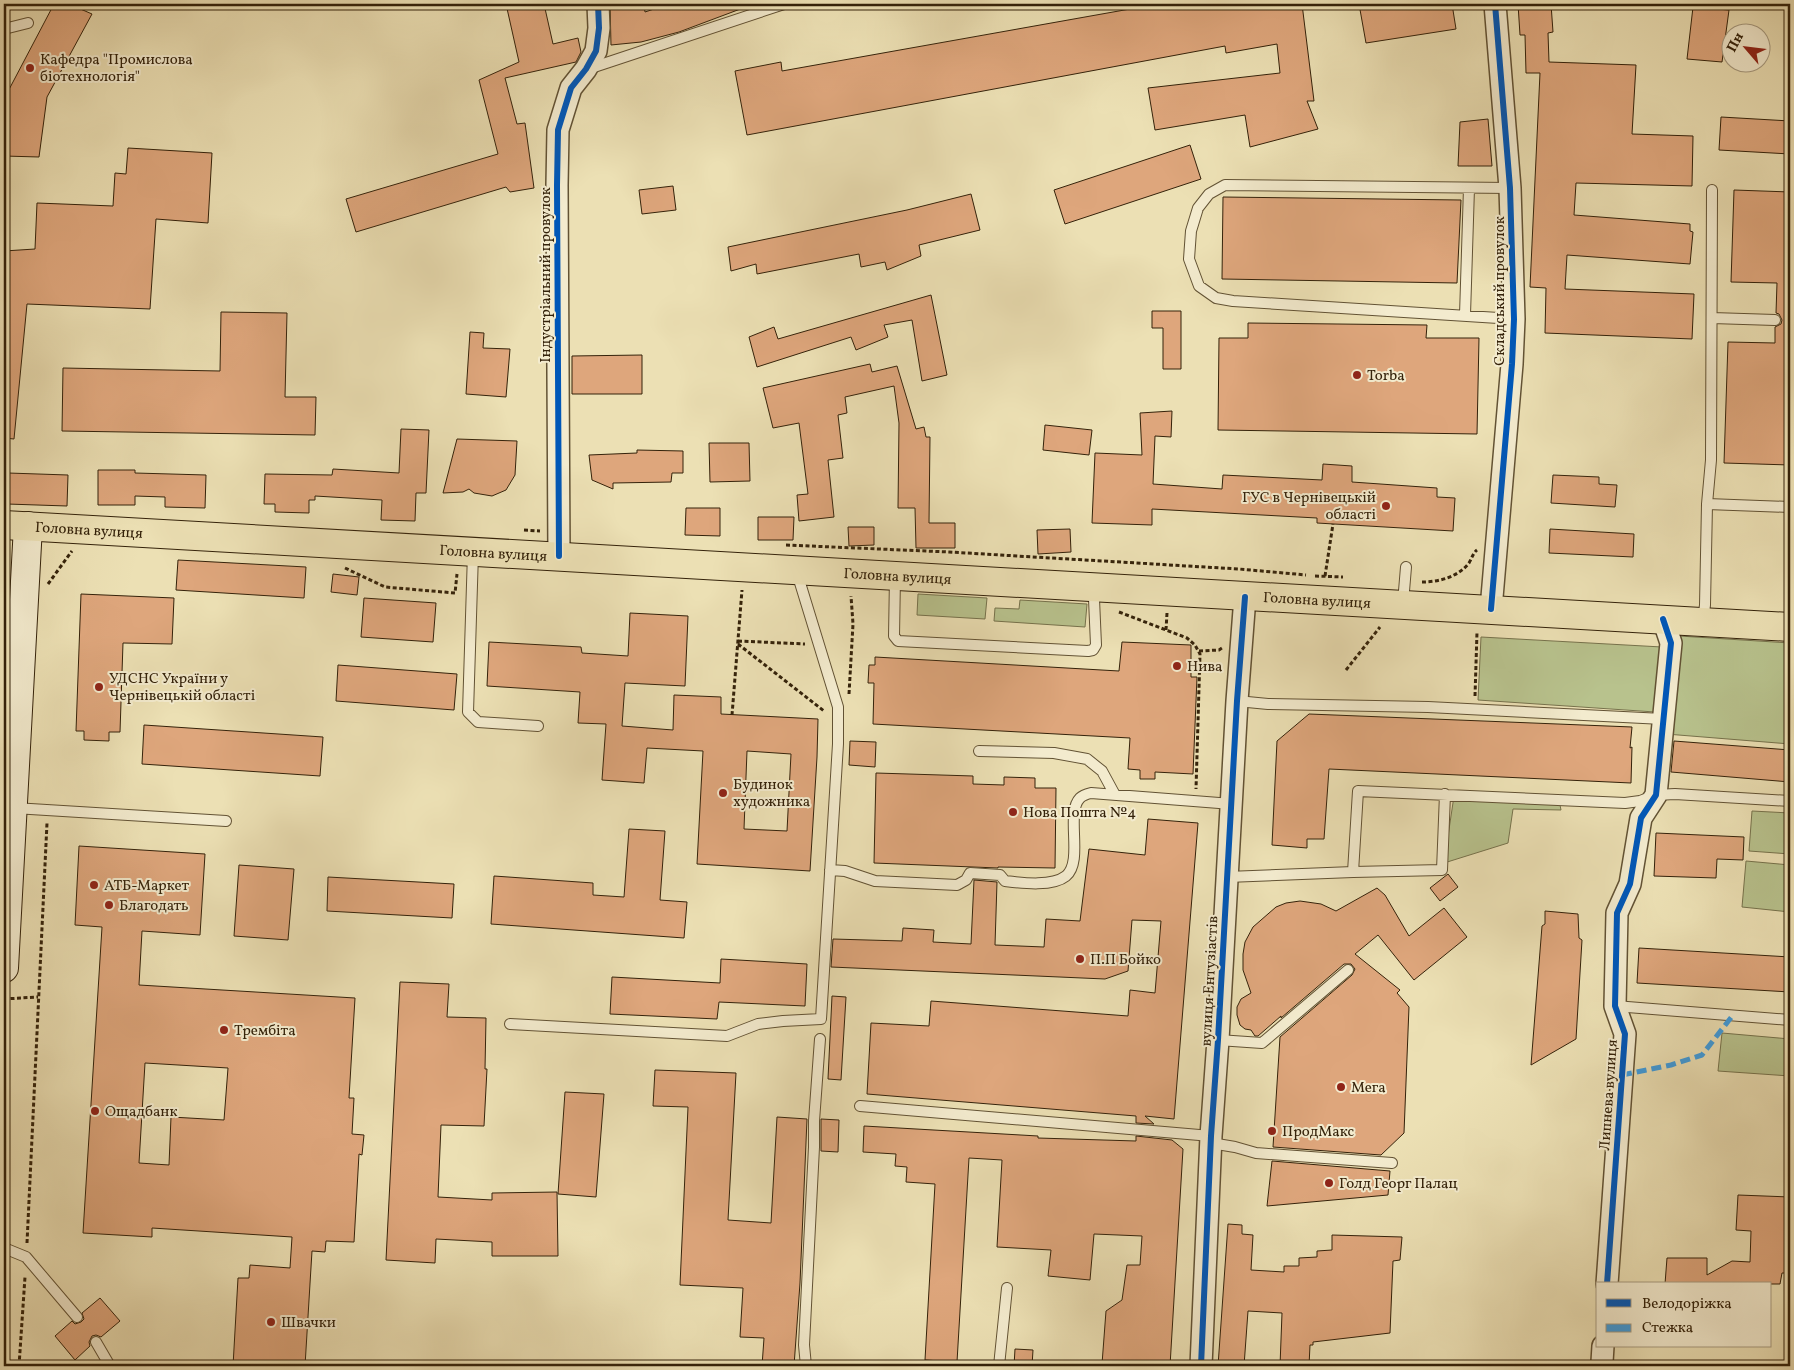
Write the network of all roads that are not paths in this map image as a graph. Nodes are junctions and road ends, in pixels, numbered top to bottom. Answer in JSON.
{"nodes":[{"id":1,"x":598,"y":4,"type":"edge"},
{"id":2,"x":784,"y":4,"type":"edge"},
{"id":3,"x":1495,"y":4,"type":"edge"},
{"id":4,"x":28,"y":23,"type":"dead end"},
{"id":5,"x":4,"y":29,"type":"edge"},
{"id":6,"x":586,"y":69,"type":"junction"},
{"id":7,"x":1469,"y":188,"type":"junction"},
{"id":8,"x":1510,"y":188,"type":"junction"},
{"id":9,"x":1712,"y":190,"type":"dead end"},
{"id":10,"x":1465,"y":315,"type":"junction"},
{"id":11,"x":1712,"y":318,"type":"junction"},
{"id":12,"x":1514,"y":319,"type":"junction"},
{"id":13,"x":1776,"y":320,"type":"dead end"},
{"id":14,"x":1707,"y":504,"type":"junction"},
{"id":15,"x":1790,"y":507,"type":"edge"},
{"id":16,"x":16,"y":526,"type":"edge"},
{"id":17,"x":559,"y":556,"type":"junction"},
{"id":18,"x":473,"y":559,"type":"junction"},
{"id":19,"x":1406,"y":567,"type":"dead end"},
{"id":20,"x":796,"y":570,"type":"junction"},
{"id":21,"x":894,"y":576,"type":"junction"},
{"id":22,"x":1094,"y":593,"type":"junction"},
{"id":23,"x":1245,"y":597,"type":"junction"},
{"id":24,"x":1402,"y":604,"type":"junction"},
{"id":25,"x":1484,"y":620,"type":"junction"},
{"id":26,"x":1663,"y":620,"type":"junction"},
{"id":27,"x":1703,"y":622,"type":"junction"},
{"id":28,"x":1790,"y":627,"type":"edge"},
{"id":29,"x":1237,"y":701,"type":"junction"},
{"id":30,"x":1663,"y":719,"type":"junction"},
{"id":31,"x":538,"y":726,"type":"dead end"},
{"id":32,"x":979,"y":751,"type":"dead end"},
{"id":33,"x":1445,"y":794,"type":"junction"},
{"id":34,"x":1114,"y":795,"type":"junction"},
{"id":35,"x":1656,"y":795,"type":"junction"},
{"id":36,"x":1790,"y":801,"type":"edge"},
{"id":37,"x":1232,"y":804,"type":"junction"},
{"id":38,"x":13,"y":808,"type":"junction"},
{"id":39,"x":226,"y":820,"type":"dead end"},
{"id":40,"x":7,"y":864,"type":"edge"},
{"id":41,"x":830,"y":870,"type":"junction"},
{"id":42,"x":1353,"y":872,"type":"junction"},
{"id":43,"x":1227,"y":877,"type":"junction"},
{"id":44,"x":4,"y":968,"type":"edge"},
{"id":45,"x":1348,"y":970,"type":"dead end"},
{"id":46,"x":1615,"y":1006,"type":"junction"},
{"id":47,"x":1790,"y":1020,"type":"edge"},
{"id":48,"x":510,"y":1024,"type":"dead end"},
{"id":49,"x":820,"y":1039,"type":"dead end"},
{"id":50,"x":1218,"y":1040,"type":"junction"},
{"id":51,"x":860,"y":1106,"type":"dead end"},
{"id":52,"x":1211,"y":1140,"type":"junction"},
{"id":53,"x":1392,"y":1163,"type":"dead end"},
{"id":54,"x":4,"y":1248,"type":"edge"},
{"id":55,"x":1607,"y":1282,"type":"edge"},
{"id":56,"x":1007,"y":1288,"type":"dead end"},
{"id":57,"x":77,"y":1317,"type":"dead end"},
{"id":58,"x":96,"y":1342,"type":"dead end"},
{"id":59,"x":110,"y":1366,"type":"edge"},
{"id":60,"x":806,"y":1366,"type":"edge"},
{"id":61,"x":999,"y":1366,"type":"edge"},
{"id":62,"x":1201,"y":1366,"type":"edge"}],
"edges":[{"from":1,"to":6,"type":"street","name":"Індустріальний провулок"},
{"from":2,"to":6,"type":"lane"},
{"from":3,"to":8,"type":"street","name":"Складський провулок"},
{"from":4,"to":5,"type":"lane"},
{"from":6,"to":17,"type":"street","name":"Індустріальний провулок"},
{"from":7,"to":8,"type":"lane"},
{"from":7,"to":10,"type":"lane"},
{"from":7,"to":10,"type":"lane"},
{"from":8,"to":12,"type":"street","name":"Складський провулок"},
{"from":9,"to":11,"type":"lane"},
{"from":10,"to":12,"type":"lane"},
{"from":11,"to":13,"type":"lane"},
{"from":11,"to":14,"type":"lane"},
{"from":12,"to":25,"type":"street","name":"Складський провулок"},
{"from":14,"to":15,"type":"lane"},
{"from":14,"to":27,"type":"lane"},
{"from":16,"to":18,"type":"main road","name":"Головна вулиця"},
{"from":16,"to":38,"type":"main road"},
{"from":17,"to":18,"type":"main road","name":"Головна вулиця"},
{"from":17,"to":20,"type":"main road","name":"Головна вулиця"},
{"from":18,"to":31,"type":"lane"},
{"from":19,"to":24,"type":"lane"},
{"from":20,"to":21,"type":"main road","name":"Головна вулиця"},
{"from":20,"to":41,"type":"lane"},
{"from":21,"to":22,"type":"main road","name":"Головна вулиця"},
{"from":21,"to":22,"type":"lane"},
{"from":22,"to":23,"type":"main road","name":"Головна вулиця"},
{"from":23,"to":24,"type":"main road","name":"Головна вулиця"},
{"from":23,"to":29,"type":"street","name":"вулиця Ентузіастів"},
{"from":24,"to":25,"type":"main road","name":"Головна вулиця"},
{"from":25,"to":26,"type":"main road","name":"Головна вулиця"},
{"from":26,"to":27,"type":"main road","name":"Головна вулиця"},
{"from":26,"to":30,"type":"street","name":"Липнева вулиця"},
{"from":27,"to":28,"type":"main road","name":"Головна вулиця"},
{"from":29,"to":30,"type":"lane"},
{"from":29,"to":37,"type":"street","name":"вулиця Ентузіастів"},
{"from":30,"to":35,"type":"street","name":"Липнева вулиця"},
{"from":32,"to":34,"type":"lane"},
{"from":33,"to":35,"type":"lane"},
{"from":33,"to":42,"type":"lane"},
{"from":33,"to":42,"type":"lane"},
{"from":34,"to":37,"type":"lane"},
{"from":34,"to":41,"type":"lane"},
{"from":35,"to":36,"type":"lane"},
{"from":35,"to":46,"type":"street","name":"Липнева вулиця"},
{"from":37,"to":43,"type":"street","name":"вулиця Ентузіастів"},
{"from":38,"to":39,"type":"lane"},
{"from":38,"to":40,"type":"main road"},
{"from":40,"to":44,"type":"main road"},
{"from":41,"to":48,"type":"lane"},
{"from":42,"to":43,"type":"lane"},
{"from":43,"to":50,"type":"street","name":"вулиця Ентузіастів"},
{"from":45,"to":50,"type":"lane"},
{"from":46,"to":47,"type":"lane"},
{"from":46,"to":55,"type":"street","name":"Липнева вулиця"},
{"from":49,"to":60,"type":"lane"},
{"from":50,"to":52,"type":"street","name":"вулиця Ентузіастів"},
{"from":51,"to":52,"type":"lane"},
{"from":52,"to":53,"type":"lane"},
{"from":52,"to":62,"type":"street","name":"вулиця Ентузіастів"},
{"from":54,"to":57,"type":"lane"},
{"from":56,"to":61,"type":"lane"},
{"from":58,"to":59,"type":"lane"}]}
